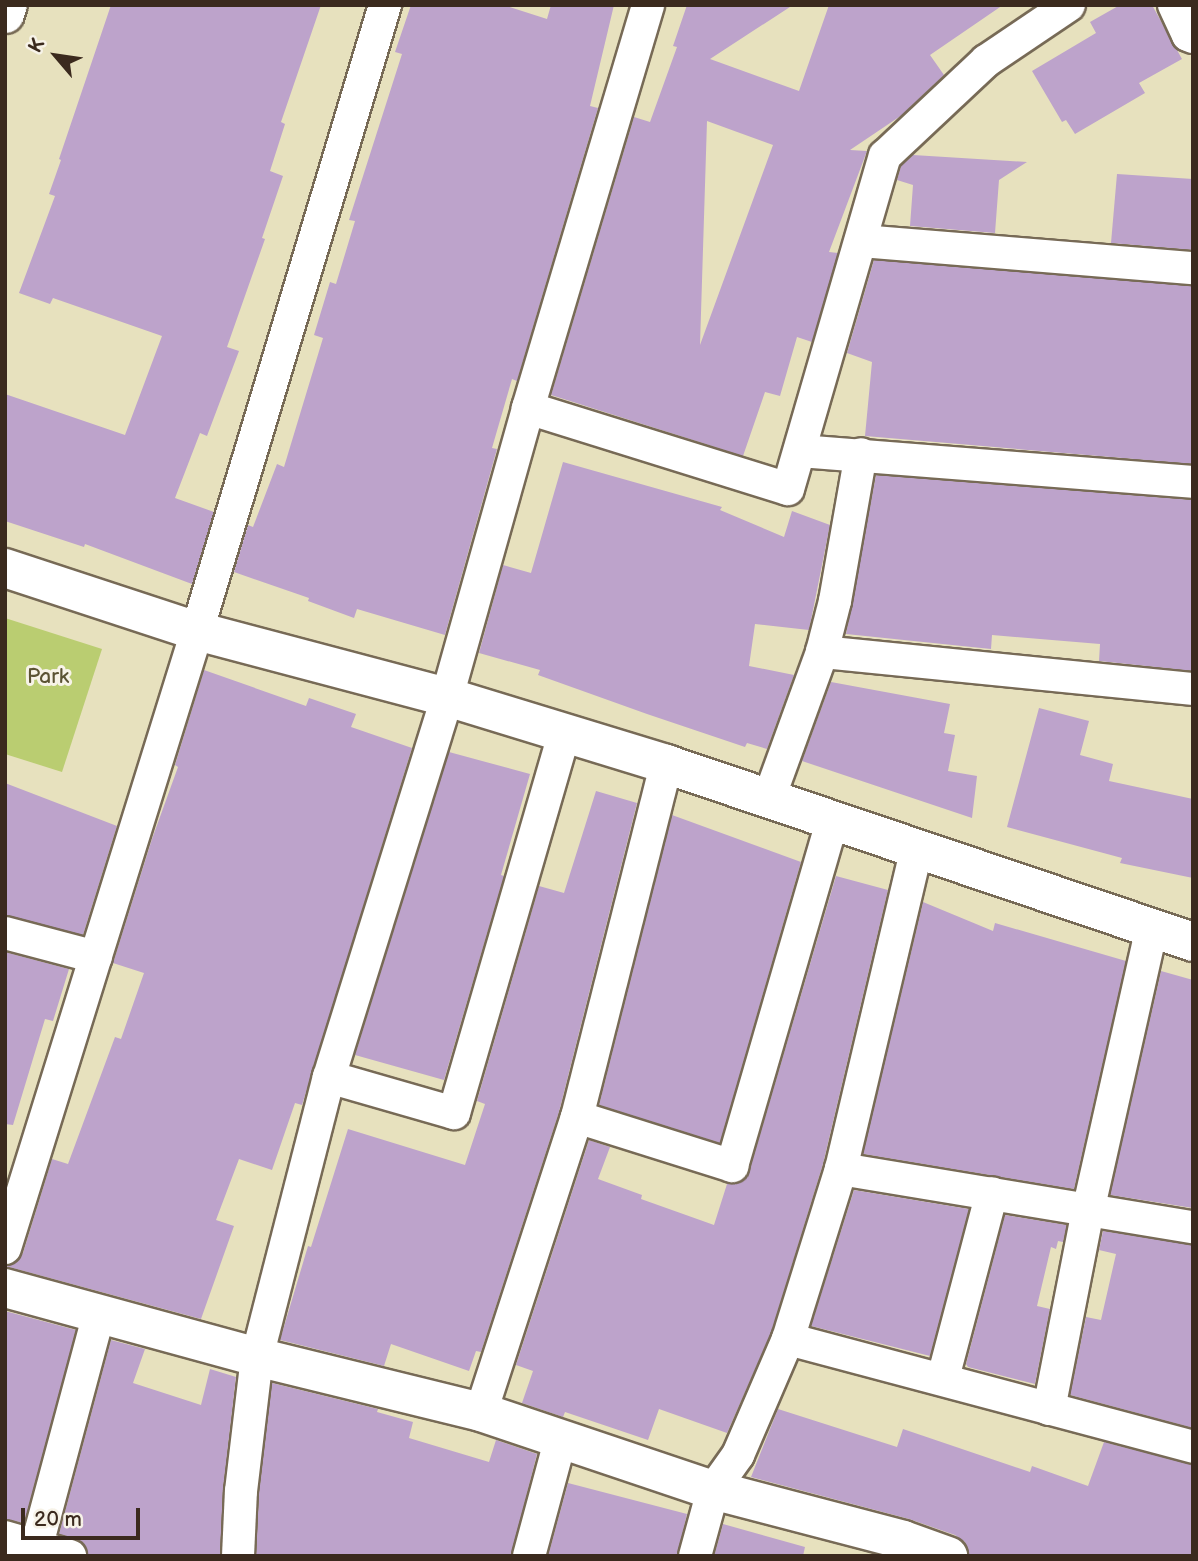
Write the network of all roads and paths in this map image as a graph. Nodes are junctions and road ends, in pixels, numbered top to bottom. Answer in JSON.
{"nodes":[{"id":1,"x":8,"y":5,"type":"edge"},
{"id":2,"x":385,"y":5,"type":"edge"},
{"id":3,"x":649,"y":5,"type":"edge"},
{"id":4,"x":1069,"y":5,"type":"edge"},
{"id":5,"x":1174,"y":5,"type":"edge"},
{"id":6,"x":5,"y":14,"type":"edge"},
{"id":7,"x":1193,"y":37,"type":"edge"},
{"id":8,"x":862,"y":241,"type":"junction"},
{"id":9,"x":1193,"y":268,"type":"edge"},
{"id":10,"x":527,"y":408,"type":"junction"},
{"id":11,"x":800,"y":451,"type":"junction"},
{"id":12,"x":860,"y":454,"type":"junction"},
{"id":13,"x":1193,"y":482,"type":"edge"},
{"id":14,"x":5,"y":568,"type":"edge"},
{"id":15,"x":197,"y":631,"type":"junction"},
{"id":16,"x":822,"y":652,"type":"junction"},
{"id":17,"x":1193,"y":689,"type":"edge"},
{"id":18,"x":447,"y":697,"type":"junction"},
{"id":19,"x":565,"y":732,"type":"junction"},
{"id":20,"x":666,"y":764,"type":"junction"},
{"id":21,"x":769,"y":797,"type":"junction"},
{"id":22,"x":833,"y":819,"type":"junction"},
{"id":23,"x":917,"y":848,"type":"junction"},
{"id":24,"x":1152,"y":928,"type":"junction"},
{"id":25,"x":5,"y":933,"type":"edge"},
{"id":26,"x":1193,"y":942,"type":"edge"},
{"id":27,"x":96,"y":957,"type":"junction"},
{"id":28,"x":329,"y":1077,"type":"junction"},
{"id":29,"x":577,"y":1117,"type":"junction"},
{"id":30,"x":841,"y":1169,"type":"junction"},
{"id":31,"x":992,"y":1193,"type":"junction"},
{"id":32,"x":1088,"y":1211,"type":"junction"},
{"id":33,"x":1193,"y":1227,"type":"edge"},
{"id":34,"x":5,"y":1248,"type":"edge"},
{"id":35,"x":5,"y":1288,"type":"edge"},
{"id":36,"x":99,"y":1314,"type":"junction"},
{"id":37,"x":788,"y":1339,"type":"junction"},
{"id":38,"x":257,"y":1357,"type":"junction"},
{"id":39,"x":943,"y":1378,"type":"junction"},
{"id":40,"x":1049,"y":1409,"type":"junction"},
{"id":41,"x":481,"y":1412,"type":"junction"},
{"id":42,"x":561,"y":1437,"type":"junction"},
{"id":43,"x":1193,"y":1447,"type":"edge"},
{"id":44,"x":713,"y":1490,"type":"junction"},
{"id":45,"x":5,"y":1537,"type":"edge"},
{"id":46,"x":900,"y":1548,"type":"edge"},
{"id":47,"x":35,"y":1551,"type":"edge"},
{"id":48,"x":70,"y":1556,"type":"edge"},
{"id":49,"x":238,"y":1556,"type":"edge"},
{"id":50,"x":529,"y":1556,"type":"edge"},
{"id":51,"x":695,"y":1556,"type":"edge"},
{"id":52,"x":948,"y":1556,"type":"edge"}],
"edges":[{"from":1,"to":6,"type":"street"},
{"from":2,"to":15,"type":"street"},
{"from":3,"to":10,"type":"street"},
{"from":4,"to":8,"type":"street"},
{"from":5,"to":7,"type":"street"},
{"from":8,"to":9,"type":"street"},
{"from":8,"to":11,"type":"street"},
{"from":10,"to":11,"type":"street"},
{"from":10,"to":18,"type":"street"},
{"from":11,"to":12,"type":"street"},
{"from":12,"to":13,"type":"street"},
{"from":12,"to":16,"type":"street"},
{"from":14,"to":15,"type":"street"},
{"from":15,"to":18,"type":"street"},
{"from":15,"to":27,"type":"street"},
{"from":16,"to":17,"type":"street"},
{"from":16,"to":21,"type":"street"},
{"from":18,"to":19,"type":"street"},
{"from":18,"to":28,"type":"street"},
{"from":19,"to":20,"type":"street"},
{"from":19,"to":28,"type":"street"},
{"from":20,"to":21,"type":"street"},
{"from":20,"to":29,"type":"street"},
{"from":21,"to":22,"type":"street"},
{"from":22,"to":23,"type":"street"},
{"from":22,"to":29,"type":"street"},
{"from":23,"to":24,"type":"street"},
{"from":23,"to":30,"type":"street"},
{"from":24,"to":26,"type":"street"},
{"from":24,"to":32,"type":"street"},
{"from":25,"to":27,"type":"street"},
{"from":27,"to":34,"type":"street"},
{"from":28,"to":38,"type":"street"},
{"from":29,"to":41,"type":"street"},
{"from":30,"to":31,"type":"street"},
{"from":30,"to":37,"type":"street"},
{"from":31,"to":32,"type":"street"},
{"from":31,"to":39,"type":"street"},
{"from":32,"to":33,"type":"street"},
{"from":32,"to":40,"type":"street"},
{"from":35,"to":36,"type":"street"},
{"from":36,"to":38,"type":"street"},
{"from":36,"to":47,"type":"street"},
{"from":37,"to":39,"type":"street"},
{"from":37,"to":44,"type":"street"},
{"from":38,"to":41,"type":"street"},
{"from":38,"to":49,"type":"street"},
{"from":39,"to":40,"type":"street"},
{"from":40,"to":43,"type":"street"},
{"from":41,"to":42,"type":"street"},
{"from":42,"to":44,"type":"street"},
{"from":42,"to":50,"type":"street"},
{"from":44,"to":46,"type":"street"},
{"from":44,"to":51,"type":"street"},
{"from":45,"to":47,"type":"street"},
{"from":46,"to":52,"type":"street"},
{"from":47,"to":48,"type":"street"}]}
